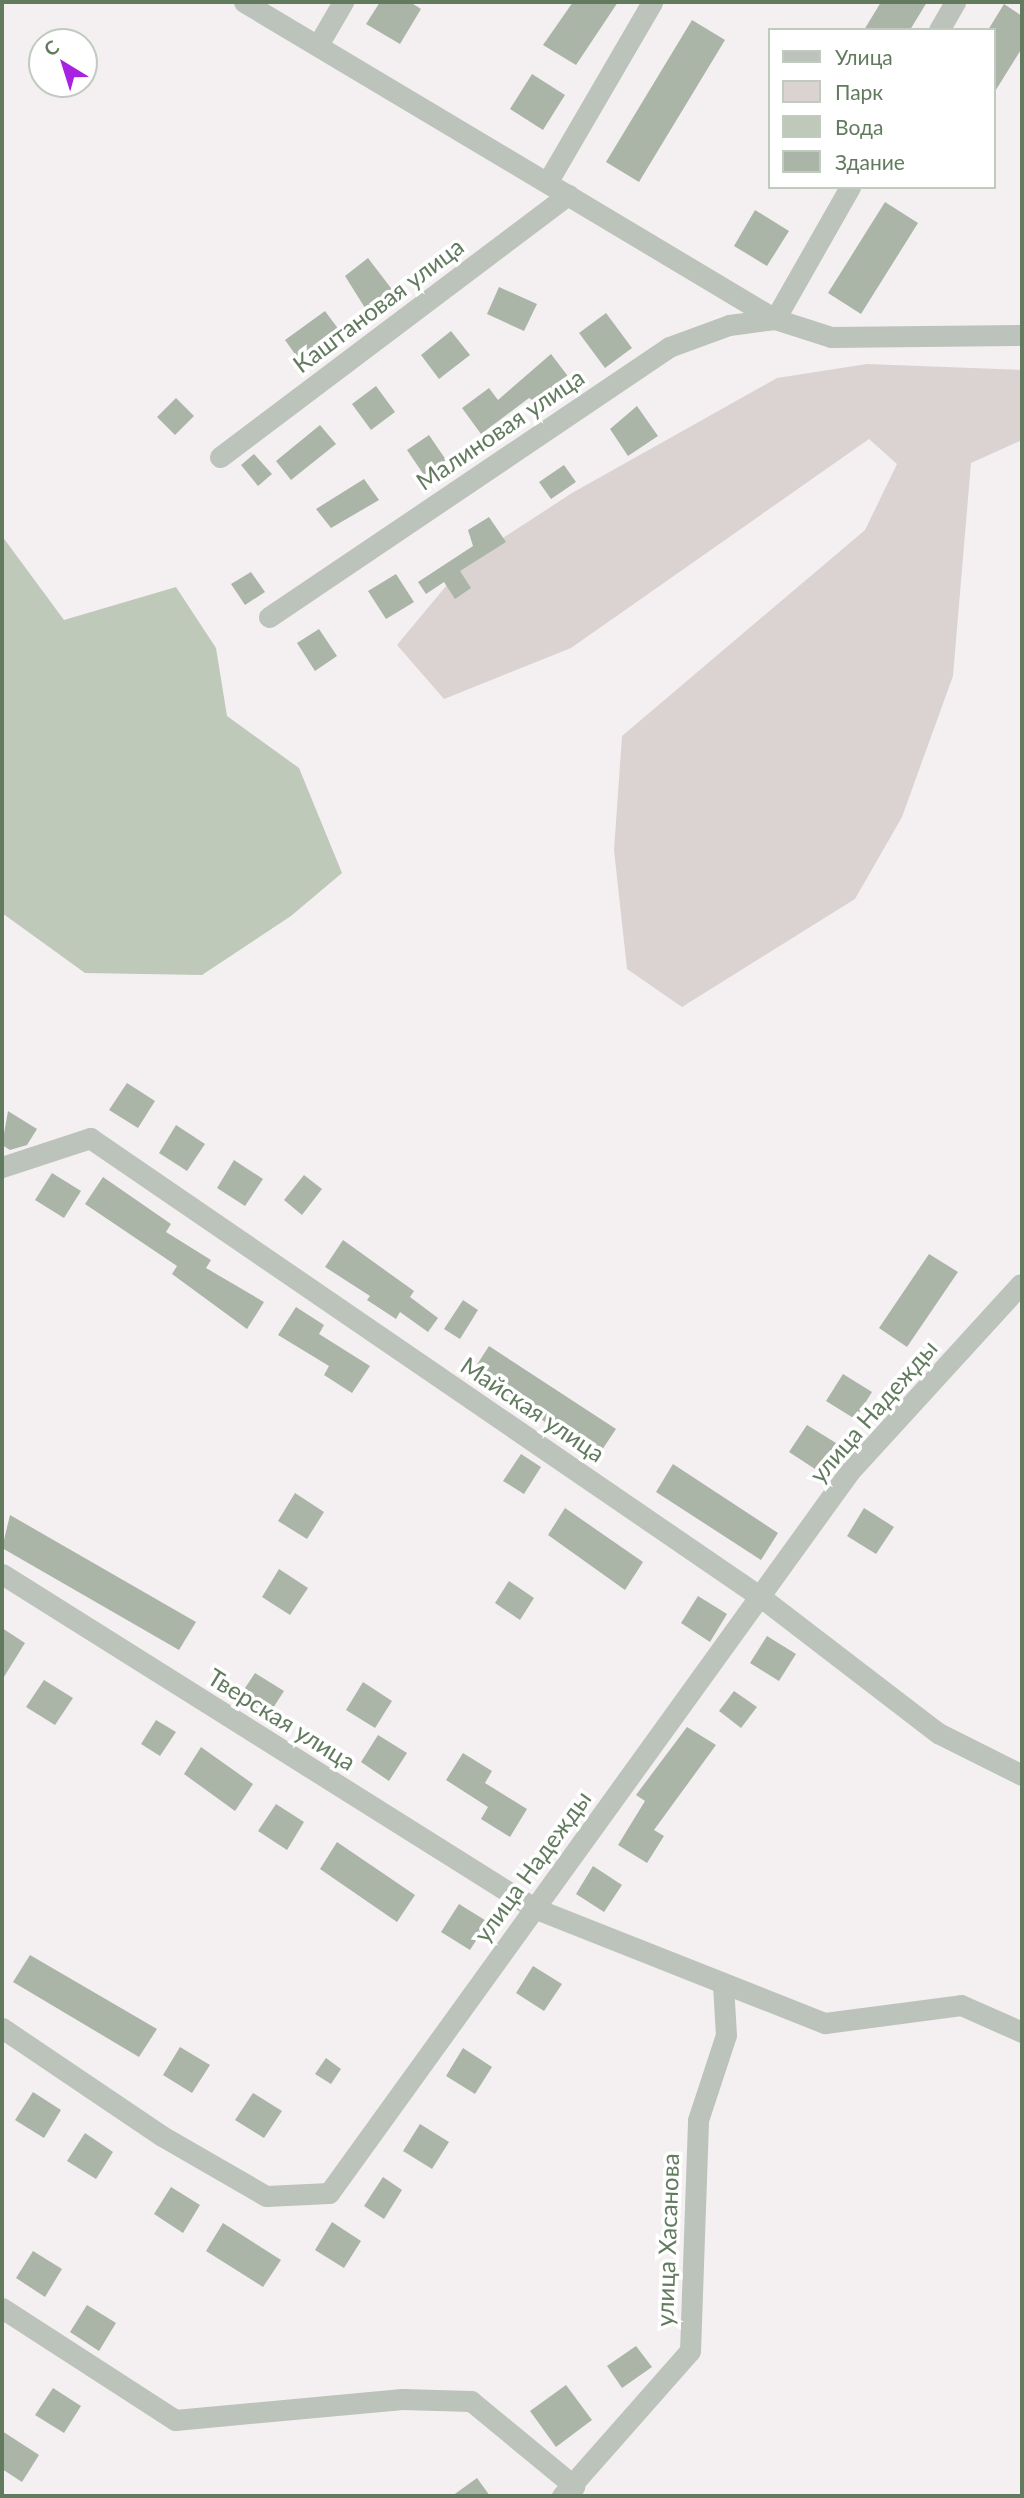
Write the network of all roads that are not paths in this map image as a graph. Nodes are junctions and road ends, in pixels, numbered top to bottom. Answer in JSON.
{"nodes":[{"id":1,"x":244,"y":2,"type":"edge"},
{"id":2,"x":343,"y":2,"type":"edge"},
{"id":3,"x":652,"y":2,"type":"edge"},
{"id":4,"x":955,"y":2,"type":"edge"},
{"id":5,"x":940,"y":28,"type":"edge"},
{"id":6,"x":318,"y":45,"type":"junction"},
{"id":7,"x":548,"y":181,"type":"junction"},
{"id":8,"x":849,"y":189,"type":"edge"},
{"id":9,"x":568,"y":195,"type":"junction"},
{"id":10,"x":775,"y":319,"type":"junction"},
{"id":11,"x":1022,"y":335,"type":"edge"},
{"id":12,"x":220,"y":457,"type":"dead end"},
{"id":13,"x":269,"y":617,"type":"dead end"},
{"id":14,"x":2,"y":1167,"type":"edge"},
{"id":15,"x":1021,"y":1283,"type":"edge"},
{"id":16,"x":2,"y":1574,"type":"edge"},
{"id":17,"x":762,"y":1598,"type":"junction"},
{"id":18,"x":1022,"y":1775,"type":"edge"},
{"id":19,"x":534,"y":1908,"type":"junction"},
{"id":20,"x":723,"y":1984,"type":"junction"},
{"id":21,"x":2,"y":2028,"type":"edge"},
{"id":22,"x":1022,"y":2032,"type":"edge"},
{"id":23,"x":2,"y":2308,"type":"edge"},
{"id":24,"x":568,"y":2491,"type":"edge"}],
"edges":[{"from":1,"to":6,"type":"street"},
{"from":2,"to":6,"type":"street"},
{"from":3,"to":7,"type":"street"},
{"from":4,"to":5,"type":"street"},
{"from":6,"to":7,"type":"street"},
{"from":7,"to":9,"type":"street"},
{"from":8,"to":10,"type":"street"},
{"from":9,"to":10,"type":"street"},
{"from":9,"to":12,"type":"street","name":"Каштановая улица"},
{"from":10,"to":11,"type":"street"},
{"from":10,"to":13,"type":"street","name":"Малиновая улица"},
{"from":14,"to":17,"type":"street","name":"Майская улица"},
{"from":15,"to":17,"type":"street","name":"улица Надежды"},
{"from":16,"to":19,"type":"street","name":"Тверская улица"},
{"from":17,"to":18,"type":"street","name":"Майская улица"},
{"from":17,"to":19,"type":"street","name":"улица Надежды"},
{"from":19,"to":20,"type":"street","name":"Тверская улица"},
{"from":19,"to":21,"type":"street","name":"улица Надежды"},
{"from":20,"to":22,"type":"street","name":"Тверская улица"},
{"from":20,"to":24,"type":"street","name":"улица Хасанова"},
{"from":23,"to":24,"type":"street"}]}
